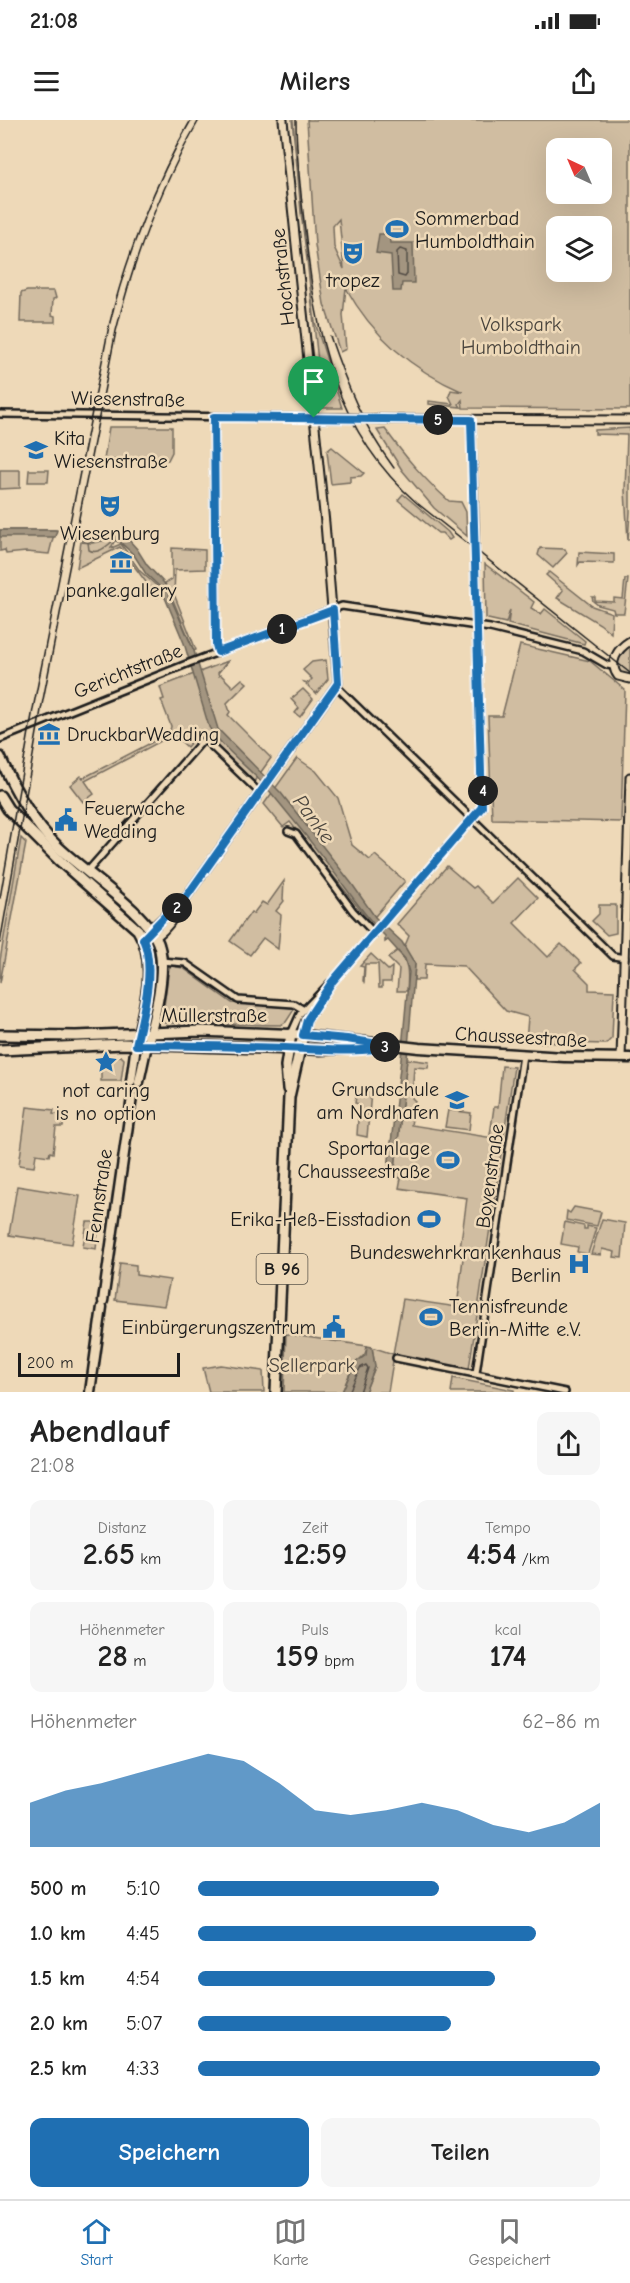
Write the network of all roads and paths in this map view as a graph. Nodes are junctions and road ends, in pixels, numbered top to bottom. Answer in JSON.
{"nodes":[{"id":1,"x":284,"y":120,"type":"edge"},
{"id":2,"x":0,"y":414,"type":"edge"},
{"id":3,"x":214,"y":417,"type":"junction"},
{"id":4,"x":314,"y":418,"type":"junction"},
{"id":5,"x":471,"y":420,"type":"junction"},
{"id":6,"x":630,"y":420,"type":"edge"},
{"id":7,"x":333,"y":610,"type":"junction"},
{"id":8,"x":477,"y":626,"type":"junction"},
{"id":9,"x":630,"y":641,"type":"edge"},
{"id":10,"x":218,"y":652,"type":"junction"},
{"id":11,"x":613,"y":666,"type":"junction"},
{"id":12,"x":630,"y":679,"type":"edge"},
{"id":13,"x":336,"y":686,"type":"junction"},
{"id":14,"x":0,"y":739,"type":"edge"},
{"id":15,"x":0,"y":758,"type":"edge"},
{"id":16,"x":630,"y":777,"type":"edge"},
{"id":17,"x":262,"y":790,"type":"junction"},
{"id":18,"x":0,"y":796,"type":"edge"},
{"id":19,"x":473,"y":819,"type":"junction"},
{"id":20,"x":288,"y":831,"type":"dead end"},
{"id":21,"x":84,"y":876,"type":"junction"},
{"id":22,"x":376,"y":932,"type":"junction"},
{"id":23,"x":153,"y":933,"type":"junction"},
{"id":24,"x":143,"y":939,"type":"junction"},
{"id":25,"x":625,"y":958,"type":"junction"},
{"id":26,"x":161,"y":961,"type":"junction"},
{"id":27,"x":332,"y":982,"type":"junction"},
{"id":28,"x":304,"y":1010,"type":"junction"},
{"id":29,"x":150,"y":1032,"type":"junction"},
{"id":30,"x":139,"y":1033,"type":"junction"},
{"id":31,"x":291,"y":1034,"type":"junction"},
{"id":32,"x":0,"y":1035,"type":"edge"},
{"id":33,"x":17,"y":1035,"type":"junction"},
{"id":34,"x":303,"y":1035,"type":"junction"},
{"id":35,"x":76,"y":1041,"type":"junction"},
{"id":36,"x":142,"y":1045,"type":"junction"},
{"id":37,"x":402,"y":1046,"type":"junction"},
{"id":38,"x":18,"y":1048,"type":"junction"},
{"id":39,"x":288,"y":1048,"type":"junction"},
{"id":40,"x":300,"y":1049,"type":"junction"},
{"id":41,"x":0,"y":1050,"type":"edge"},
{"id":42,"x":523,"y":1055,"type":"junction"},
{"id":43,"x":626,"y":1058,"type":"edge"},
{"id":44,"x":135,"y":1082,"type":"dead end"},
{"id":45,"x":132,"y":1096,"type":"dead end"},
{"id":46,"x":289,"y":1097,"type":"junction"},
{"id":47,"x":396,"y":1358,"type":"dead end"},
{"id":48,"x":476,"y":1373,"type":"junction"},
{"id":49,"x":90,"y":1392,"type":"edge"},
{"id":50,"x":276,"y":1392,"type":"edge"},
{"id":51,"x":565,"y":1392,"type":"edge"}],
"edges":[{"from":1,"to":4,"type":"street","name":"Hochstraße"},
{"from":2,"to":3,"type":"street","name":"Wiesenstraße"},
{"from":3,"to":4,"type":"street","name":"Wiesenstraße"},
{"from":3,"to":10,"type":"street"},
{"from":4,"to":5,"type":"street","name":"Wiesenstraße","bridge":true},
{"from":4,"to":7,"type":"street","name":"Hochstraße"},
{"from":5,"to":6,"type":"street","name":"Wiesenstraße"},
{"from":5,"to":8,"type":"street","bridge":true},
{"from":7,"to":8,"type":"street","name":"Gerichtstraße"},
{"from":7,"to":10,"type":"street","name":"Gerichtstraße"},
{"from":7,"to":13,"type":"street","name":"Hochstraße"},
{"from":8,"to":11,"type":"street","name":"Gerichtstraße"},
{"from":8,"to":19,"type":"street"},
{"from":9,"to":11,"type":"street"},
{"from":10,"to":14,"type":"street","name":"Gerichtstraße"},
{"from":11,"to":12,"type":"street"},
{"from":13,"to":17,"type":"street"},
{"from":13,"to":19,"type":"street"},
{"from":15,"to":21,"type":"main road"},
{"from":16,"to":25,"type":"street"},
{"from":17,"to":21,"type":"street"},
{"from":17,"to":23,"type":"street"},
{"from":18,"to":21,"type":"main road"},
{"from":19,"to":22,"type":"street"},
{"from":19,"to":25,"type":"street"},
{"from":20,"to":22,"type":"street"},
{"from":21,"to":23,"type":"main road"},
{"from":21,"to":24,"type":"main road"},
{"from":22,"to":27,"type":"street"},
{"from":23,"to":24,"type":"main road"},
{"from":23,"to":26,"type":"main road"},
{"from":24,"to":30,"type":"main road"},
{"from":25,"to":43,"type":"street"},
{"from":26,"to":28,"type":"street"},
{"from":26,"to":29,"type":"main road"},
{"from":27,"to":28,"type":"street"},
{"from":27,"to":34,"type":"street"},
{"from":28,"to":31,"type":"street"},
{"from":29,"to":30,"type":"main road","name":"Müllerstraße"},
{"from":29,"to":31,"type":"main road","name":"Müllerstraße"},
{"from":29,"to":36,"type":"main road"},
{"from":30,"to":35,"type":"main road","name":"Müllerstraße"},
{"from":30,"to":36,"type":"main road"},
{"from":31,"to":34,"type":"main road","name":"Müllerstraße"},
{"from":31,"to":39,"type":"main road","number":"B 96"},
{"from":32,"to":33,"type":"main road","name":"Müllerstraße"},
{"from":33,"to":35,"type":"main road","name":"Müllerstraße"},
{"from":33,"to":38,"type":"main road"},
{"from":34,"to":37,"type":"main road","name":"Müllerstraße"},
{"from":34,"to":40,"type":"main road","number":"B 96"},
{"from":35,"to":36,"type":"main road","name":"Müllerstraße"},
{"from":35,"to":38,"type":"main road","name":"Müllerstraße"},
{"from":36,"to":39,"type":"main road","name":"Müllerstraße"},
{"from":36,"to":44,"type":"main road"},
{"from":37,"to":40,"type":"main road","name":"Müllerstraße"},
{"from":37,"to":42,"type":"main road","name":"Chausseestraße"},
{"from":38,"to":41,"type":"main road","name":"Müllerstraße"},
{"from":39,"to":40,"type":"main road","name":"Müllerstraße"},
{"from":39,"to":46,"type":"main road","number":"B 96"},
{"from":40,"to":46,"type":"main road","number":"B 96"},
{"from":42,"to":43,"type":"main road","name":"Chausseestraße"},
{"from":42,"to":48,"type":"street","name":"Boyenstraße"},
{"from":45,"to":49,"type":"main road","name":"Fennstraße"},
{"from":46,"to":50,"type":"main road","number":"B 96"},
{"from":47,"to":48,"type":"street"},
{"from":48,"to":51,"type":"street"}]}
